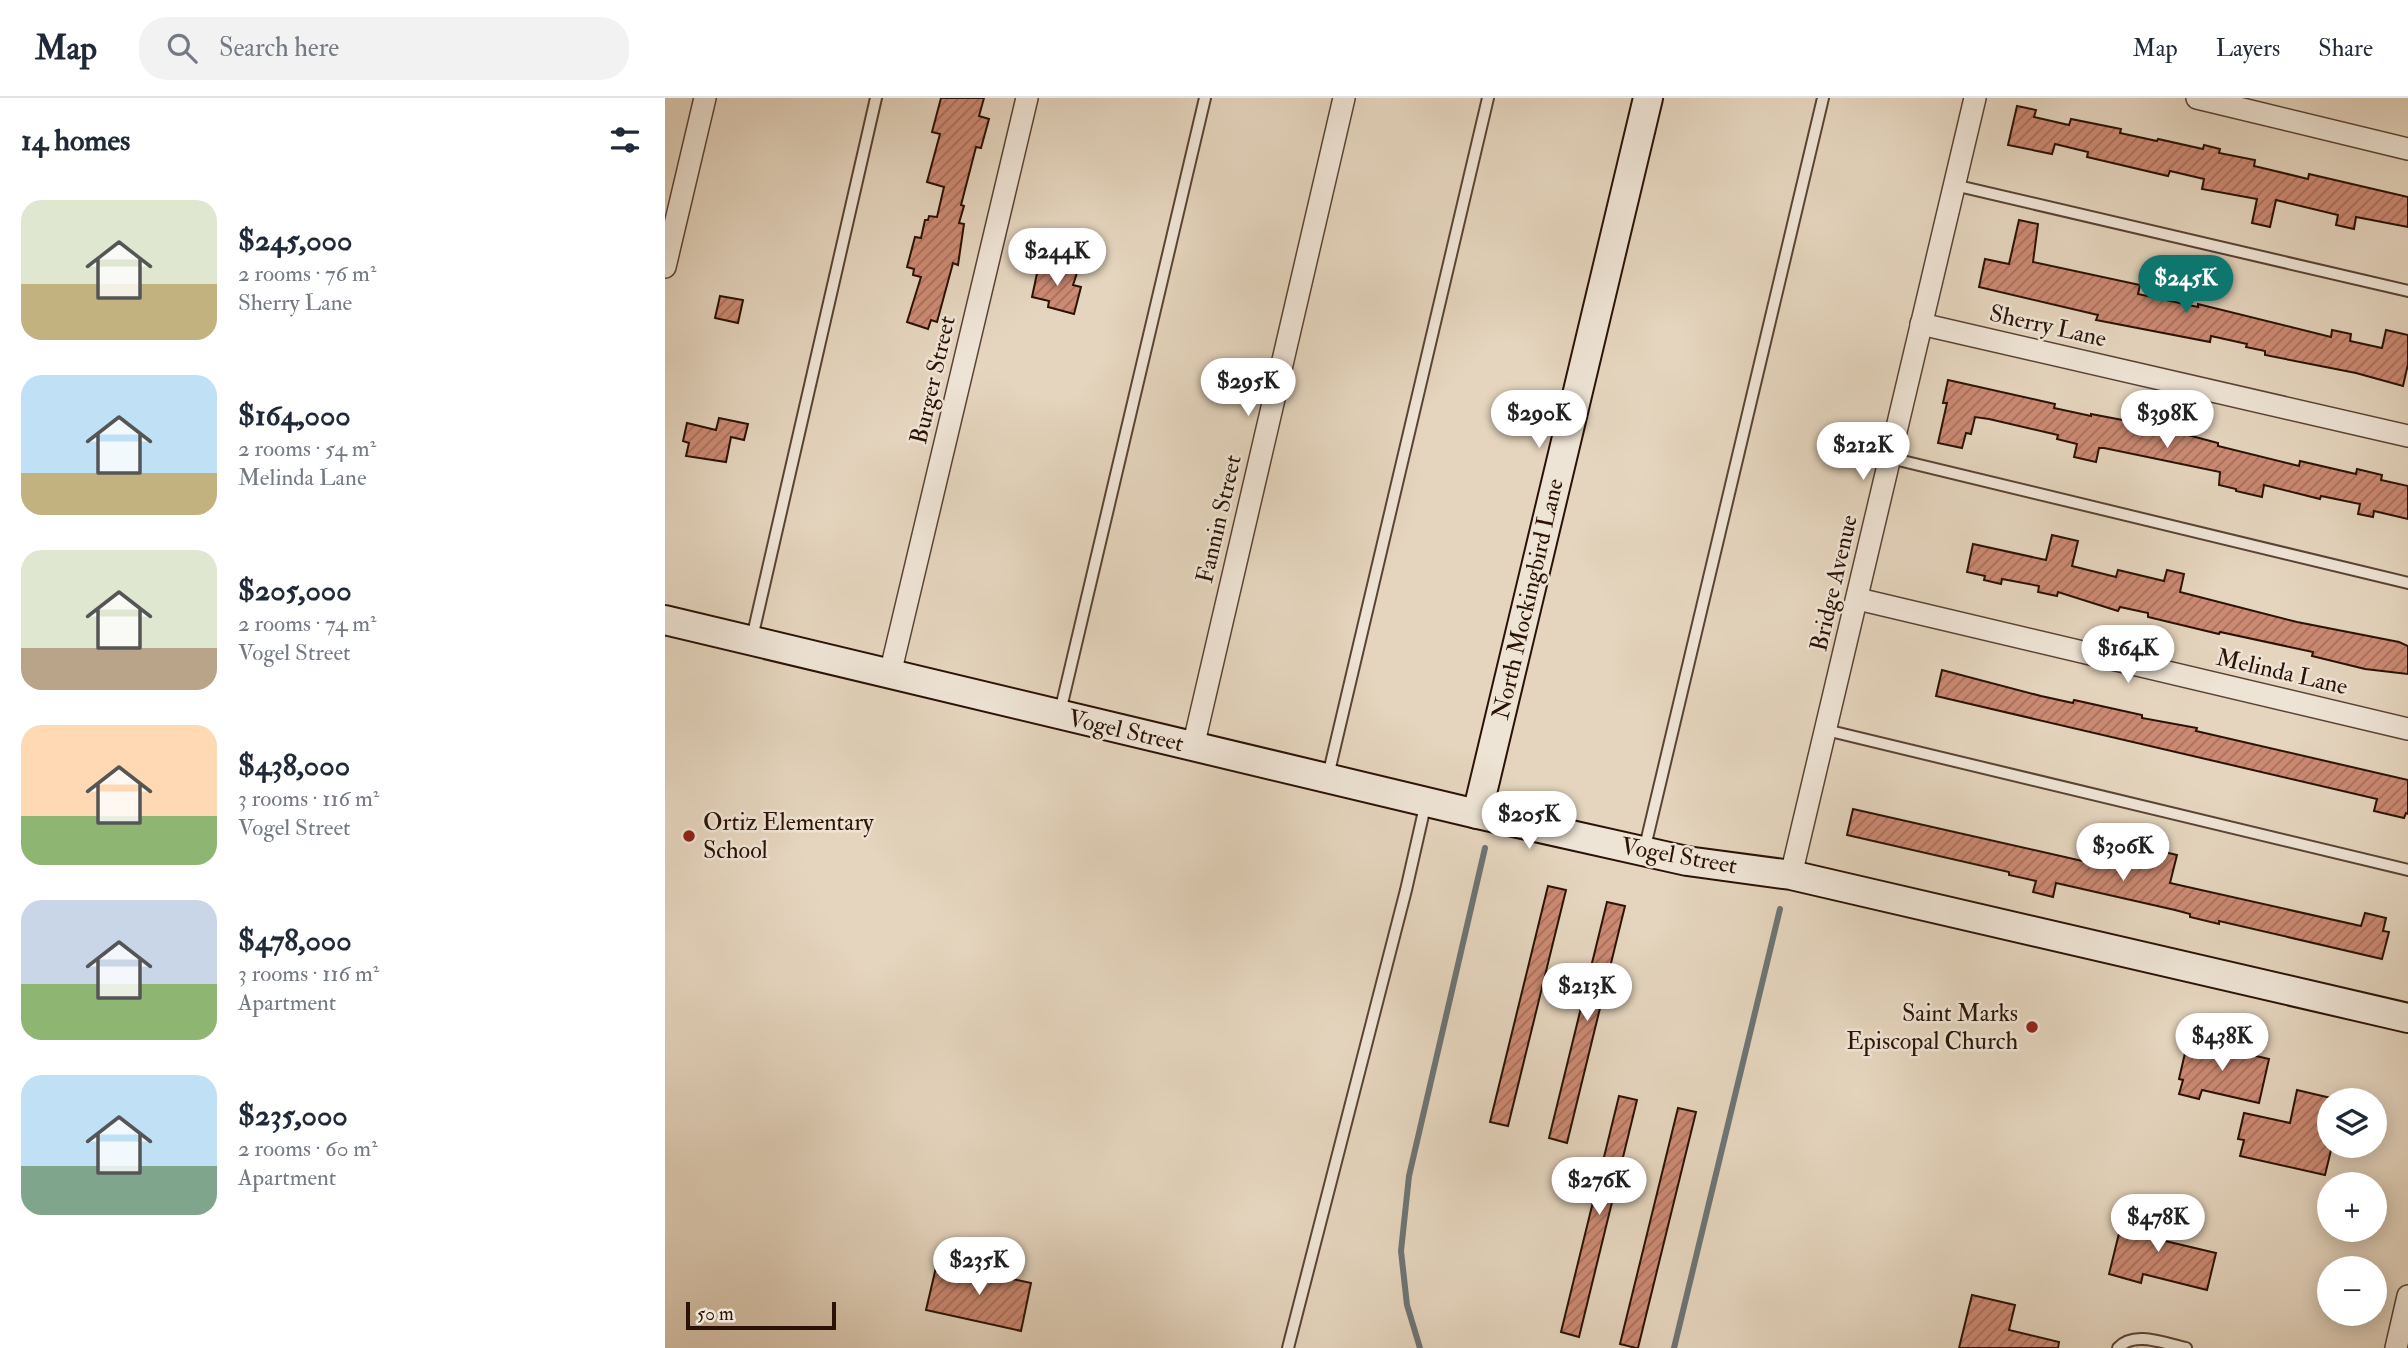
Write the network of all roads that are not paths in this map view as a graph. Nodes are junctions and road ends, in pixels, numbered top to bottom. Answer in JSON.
{"nodes":[{"id":1,"x":705,"y":98,"type":"edge"},
{"id":2,"x":876,"y":98,"type":"edge"},
{"id":3,"x":1027,"y":98,"type":"edge"},
{"id":4,"x":1205,"y":98,"type":"edge"},
{"id":5,"x":1344,"y":98,"type":"edge"},
{"id":6,"x":1488,"y":98,"type":"edge"},
{"id":7,"x":1648,"y":98,"type":"edge"},
{"id":8,"x":1823,"y":98,"type":"edge"},
{"id":9,"x":1975,"y":98,"type":"edge"},
{"id":10,"x":2197,"y":98,"type":"edge"},
{"id":11,"x":2408,"y":149,"type":"edge"},
{"id":12,"x":1954,"y":186,"type":"junction"},
{"id":13,"x":665,"y":267,"type":"edge"},
{"id":14,"x":2408,"y":291,"type":"edge"},
{"id":15,"x":1921,"y":324,"type":"junction"},
{"id":16,"x":2408,"y":436,"type":"edge"},
{"id":17,"x":1890,"y":458,"type":"junction"},
{"id":18,"x":2408,"y":583,"type":"edge"},
{"id":19,"x":1858,"y":599,"type":"junction"},
{"id":20,"x":665,"y":620,"type":"edge"},
{"id":21,"x":751,"y":641,"type":"junction"},
{"id":22,"x":890,"y":674,"type":"junction"},
{"id":23,"x":1059,"y":715,"type":"junction"},
{"id":24,"x":2408,"y":729,"type":"edge"},
{"id":25,"x":1826,"y":730,"type":"junction"},
{"id":26,"x":1193,"y":747,"type":"junction"},
{"id":27,"x":1328,"y":779,"type":"junction"},
{"id":28,"x":1426,"y":802,"type":"junction"},
{"id":29,"x":1477,"y":814,"type":"junction"},
{"id":30,"x":1644,"y":851,"type":"junction"},
{"id":31,"x":2408,"y":870,"type":"edge"},
{"id":32,"x":1791,"y":875,"type":"junction"},
{"id":33,"x":2408,"y":1018,"type":"edge"},
{"id":34,"x":2408,"y":1296,"type":"edge"},
{"id":35,"x":1288,"y":1348,"type":"edge"},
{"id":36,"x":2118,"y":1348,"type":"edge"},
{"id":37,"x":2186,"y":1348,"type":"edge"},
{"id":38,"x":2396,"y":1348,"type":"edge"}],
"edges":[{"from":1,"to":13,"type":"street"},
{"from":2,"to":21,"type":"lane"},
{"from":3,"to":22,"type":"street","name":"Burger Street"},
{"from":4,"to":23,"type":"lane"},
{"from":5,"to":26,"type":"street","name":"Fannin Street"},
{"from":6,"to":27,"type":"lane"},
{"from":7,"to":29,"type":"street","name":"North Mockingbird Lane"},
{"from":8,"to":30,"type":"lane"},
{"from":9,"to":12,"type":"street","name":"Bridge Avenue"},
{"from":10,"to":11,"type":"street"},
{"from":12,"to":14,"type":"lane"},
{"from":12,"to":15,"type":"street","name":"Bridge Avenue"},
{"from":15,"to":16,"type":"street","name":"Sherry Lane"},
{"from":15,"to":17,"type":"street","name":"Bridge Avenue"},
{"from":17,"to":18,"type":"lane"},
{"from":17,"to":19,"type":"street","name":"Bridge Avenue"},
{"from":19,"to":24,"type":"street","name":"Melinda Lane"},
{"from":19,"to":25,"type":"street","name":"Bridge Avenue"},
{"from":20,"to":21,"type":"street","name":"Vogel Street"},
{"from":21,"to":22,"type":"street","name":"Vogel Street"},
{"from":22,"to":23,"type":"street","name":"Vogel Street"},
{"from":23,"to":26,"type":"street","name":"Vogel Street"},
{"from":25,"to":31,"type":"lane"},
{"from":25,"to":32,"type":"street","name":"Bridge Avenue"},
{"from":26,"to":27,"type":"street","name":"Vogel Street"},
{"from":27,"to":28,"type":"street","name":"Vogel Street"},
{"from":28,"to":29,"type":"street","name":"Vogel Street"},
{"from":28,"to":35,"type":"lane"},
{"from":29,"to":30,"type":"street","name":"Vogel Street"},
{"from":30,"to":32,"type":"street","name":"Vogel Street"},
{"from":32,"to":33,"type":"street","name":"Vogel Street"},
{"from":34,"to":38,"type":"street"},
{"from":36,"to":37,"type":"lane"}]}
